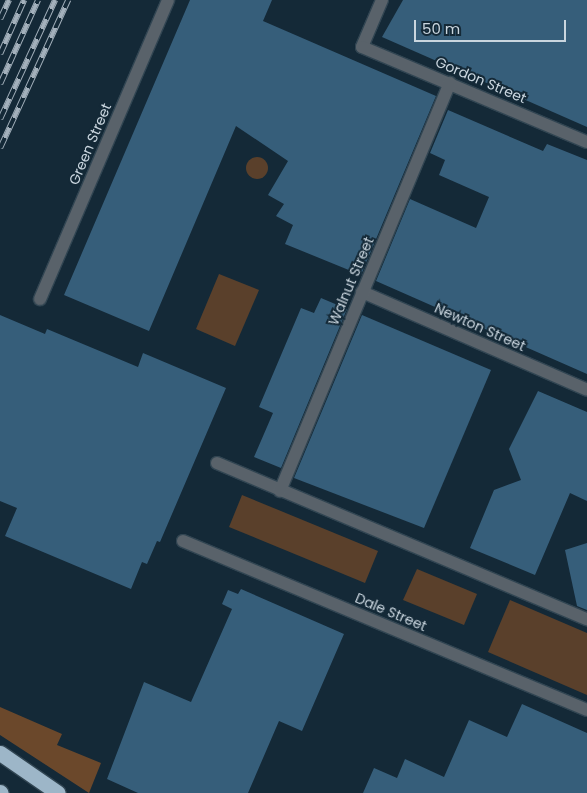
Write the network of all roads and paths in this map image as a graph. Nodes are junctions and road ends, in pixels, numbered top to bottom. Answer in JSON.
{"nodes":[{"id":1,"x":168,"y":0,"type":"edge"},
{"id":2,"x":382,"y":0,"type":"edge"},
{"id":3,"x":450,"y":83,"type":"junction"},
{"id":4,"x":587,"y":142,"type":"edge"},
{"id":5,"x":362,"y":292,"type":"junction"},
{"id":6,"x":40,"y":299,"type":"dead end"},
{"id":7,"x":587,"y":390,"type":"edge"},
{"id":8,"x":217,"y":463,"type":"dead end"},
{"id":9,"x":280,"y":491,"type":"junction"},
{"id":10,"x":184,"y":541,"type":"dead end"},
{"id":11,"x":587,"y":619,"type":"edge"},
{"id":12,"x":587,"y":710,"type":"edge"},
{"id":13,"x":0,"y":754,"type":"edge"},
{"id":14,"x":58,"y":793,"type":"edge"}],
"edges":[{"from":1,"to":6,"type":"street","name":"Green Street"},
{"from":2,"to":3,"type":"street","name":"Gordon Street"},
{"from":3,"to":4,"type":"street","name":"Gordon Street"},
{"from":3,"to":5,"type":"street","name":"Walnut Street"},
{"from":5,"to":7,"type":"street","name":"Newton Street"},
{"from":5,"to":9,"type":"street","name":"Walnut Street"},
{"from":8,"to":9,"type":"street"},
{"from":9,"to":11,"type":"street"},
{"from":10,"to":12,"type":"street","name":"Dale Street"},
{"from":13,"to":14,"type":"highway"}]}
